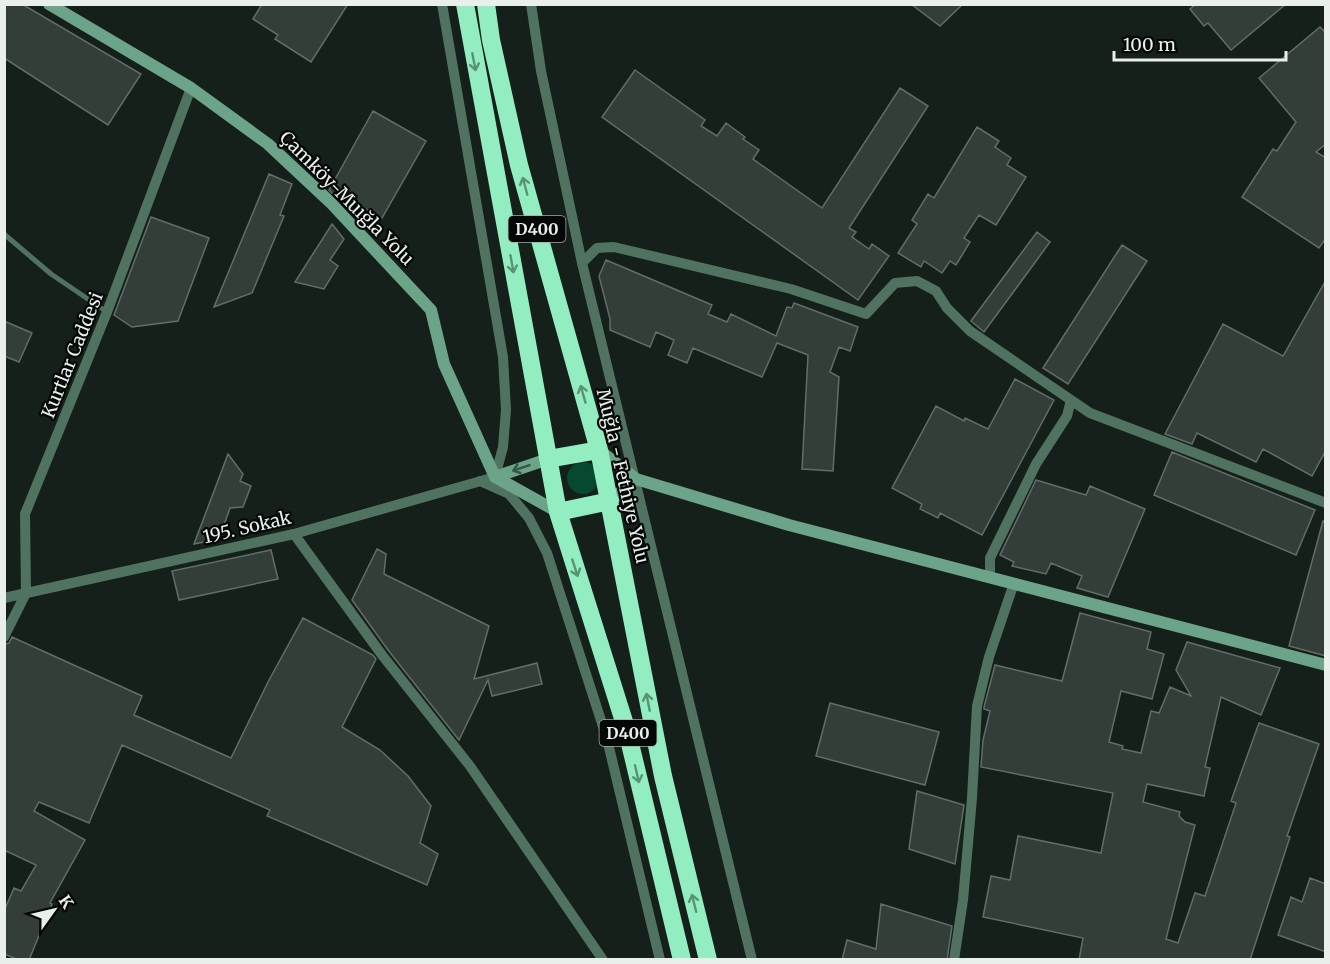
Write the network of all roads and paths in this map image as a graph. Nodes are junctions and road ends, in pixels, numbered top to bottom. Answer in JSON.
{"nodes":[{"id":1,"x":49,"y":4,"type":"edge"},
{"id":2,"x":442,"y":4,"type":"edge"},
{"id":3,"x":465,"y":4,"type":"edge"},
{"id":4,"x":486,"y":4,"type":"edge"},
{"id":5,"x":531,"y":4,"type":"edge"},
{"id":6,"x":191,"y":88,"type":"junction"},
{"id":7,"x":4,"y":234,"type":"edge"},
{"id":8,"x":582,"y":263,"type":"junction"},
{"id":9,"x":107,"y":312,"type":"junction"},
{"id":10,"x":1071,"y":400,"type":"junction"},
{"id":11,"x":599,"y":450,"type":"junction"},
{"id":12,"x":548,"y":459,"type":"junction"},
{"id":13,"x":495,"y":477,"type":"junction"},
{"id":14,"x":636,"y":479,"type":"junction"},
{"id":15,"x":480,"y":481,"type":"junction"},
{"id":16,"x":610,"y":501,"type":"junction"},
{"id":17,"x":1326,"y":503,"type":"edge"},
{"id":18,"x":558,"y":512,"type":"junction"},
{"id":19,"x":294,"y":534,"type":"junction"},
{"id":20,"x":990,"y":577,"type":"junction"},
{"id":21,"x":1014,"y":584,"type":"junction"},
{"id":22,"x":26,"y":593,"type":"junction"},
{"id":23,"x":4,"y":598,"type":"edge"},
{"id":24,"x":4,"y":637,"type":"edge"},
{"id":25,"x":1326,"y":665,"type":"edge"},
{"id":26,"x":603,"y":960,"type":"edge"},
{"id":27,"x":660,"y":960,"type":"edge"},
{"id":28,"x":682,"y":960,"type":"edge"},
{"id":29,"x":708,"y":960,"type":"edge"},
{"id":30,"x":752,"y":960,"type":"edge"},
{"id":31,"x":954,"y":960,"type":"edge"}],
"edges":[{"from":1,"to":6,"type":"street","name":"Çamköy-Muığla Yolu"},
{"from":2,"to":13,"type":"street"},
{"from":3,"to":12,"type":"highway","number":"D400","one_way":true},
{"from":11,"to":4,"type":"highway","name":"Muğla - Fethiye Yolu","number":"D400","one_way":true},
{"from":5,"to":8,"type":"street"},
{"from":6,"to":9,"type":"street","name":"Kurtlar Caddesi"},
{"from":6,"to":13,"type":"street","name":"Çamköy-Muığla Yolu"},
{"from":7,"to":9,"type":"lane"},
{"from":8,"to":10,"type":"street"},
{"from":8,"to":14,"type":"street"},
{"from":9,"to":22,"type":"street","name":"Kurtlar Caddesi"},
{"from":10,"to":17,"type":"street"},
{"from":10,"to":20,"type":"street"},
{"from":11,"to":12,"type":"highway"},
{"from":11,"to":14,"type":"street"},
{"from":11,"to":16,"type":"highway","name":"Muğla - Fethiye Yolu","number":"D400"},
{"from":12,"to":13,"type":"street","one_way":true},
{"from":12,"to":18,"type":"highway","number":"D400"},
{"from":13,"to":15,"type":"street","name":"195. Sokak"},
{"from":13,"to":18,"type":"street"},
{"from":14,"to":16,"type":"street"},
{"from":14,"to":20,"type":"street"},
{"from":14,"to":30,"type":"street"},
{"from":15,"to":19,"type":"street","name":"195. Sokak"},
{"from":15,"to":27,"type":"street"},
{"from":16,"to":18,"type":"highway"},
{"from":29,"to":16,"type":"highway","name":"Muğla - Fethiye Yolu","number":"D400","one_way":true},
{"from":18,"to":28,"type":"highway","number":"D400","one_way":true},
{"from":19,"to":22,"type":"street","name":"195. Sokak"},
{"from":19,"to":26,"type":"street"},
{"from":20,"to":21,"type":"street"},
{"from":21,"to":25,"type":"street"},
{"from":21,"to":31,"type":"street"},
{"from":22,"to":23,"type":"street","name":"195. Sokak"},
{"from":22,"to":24,"type":"street","name":"Kurtlar Caddesi"}]}
